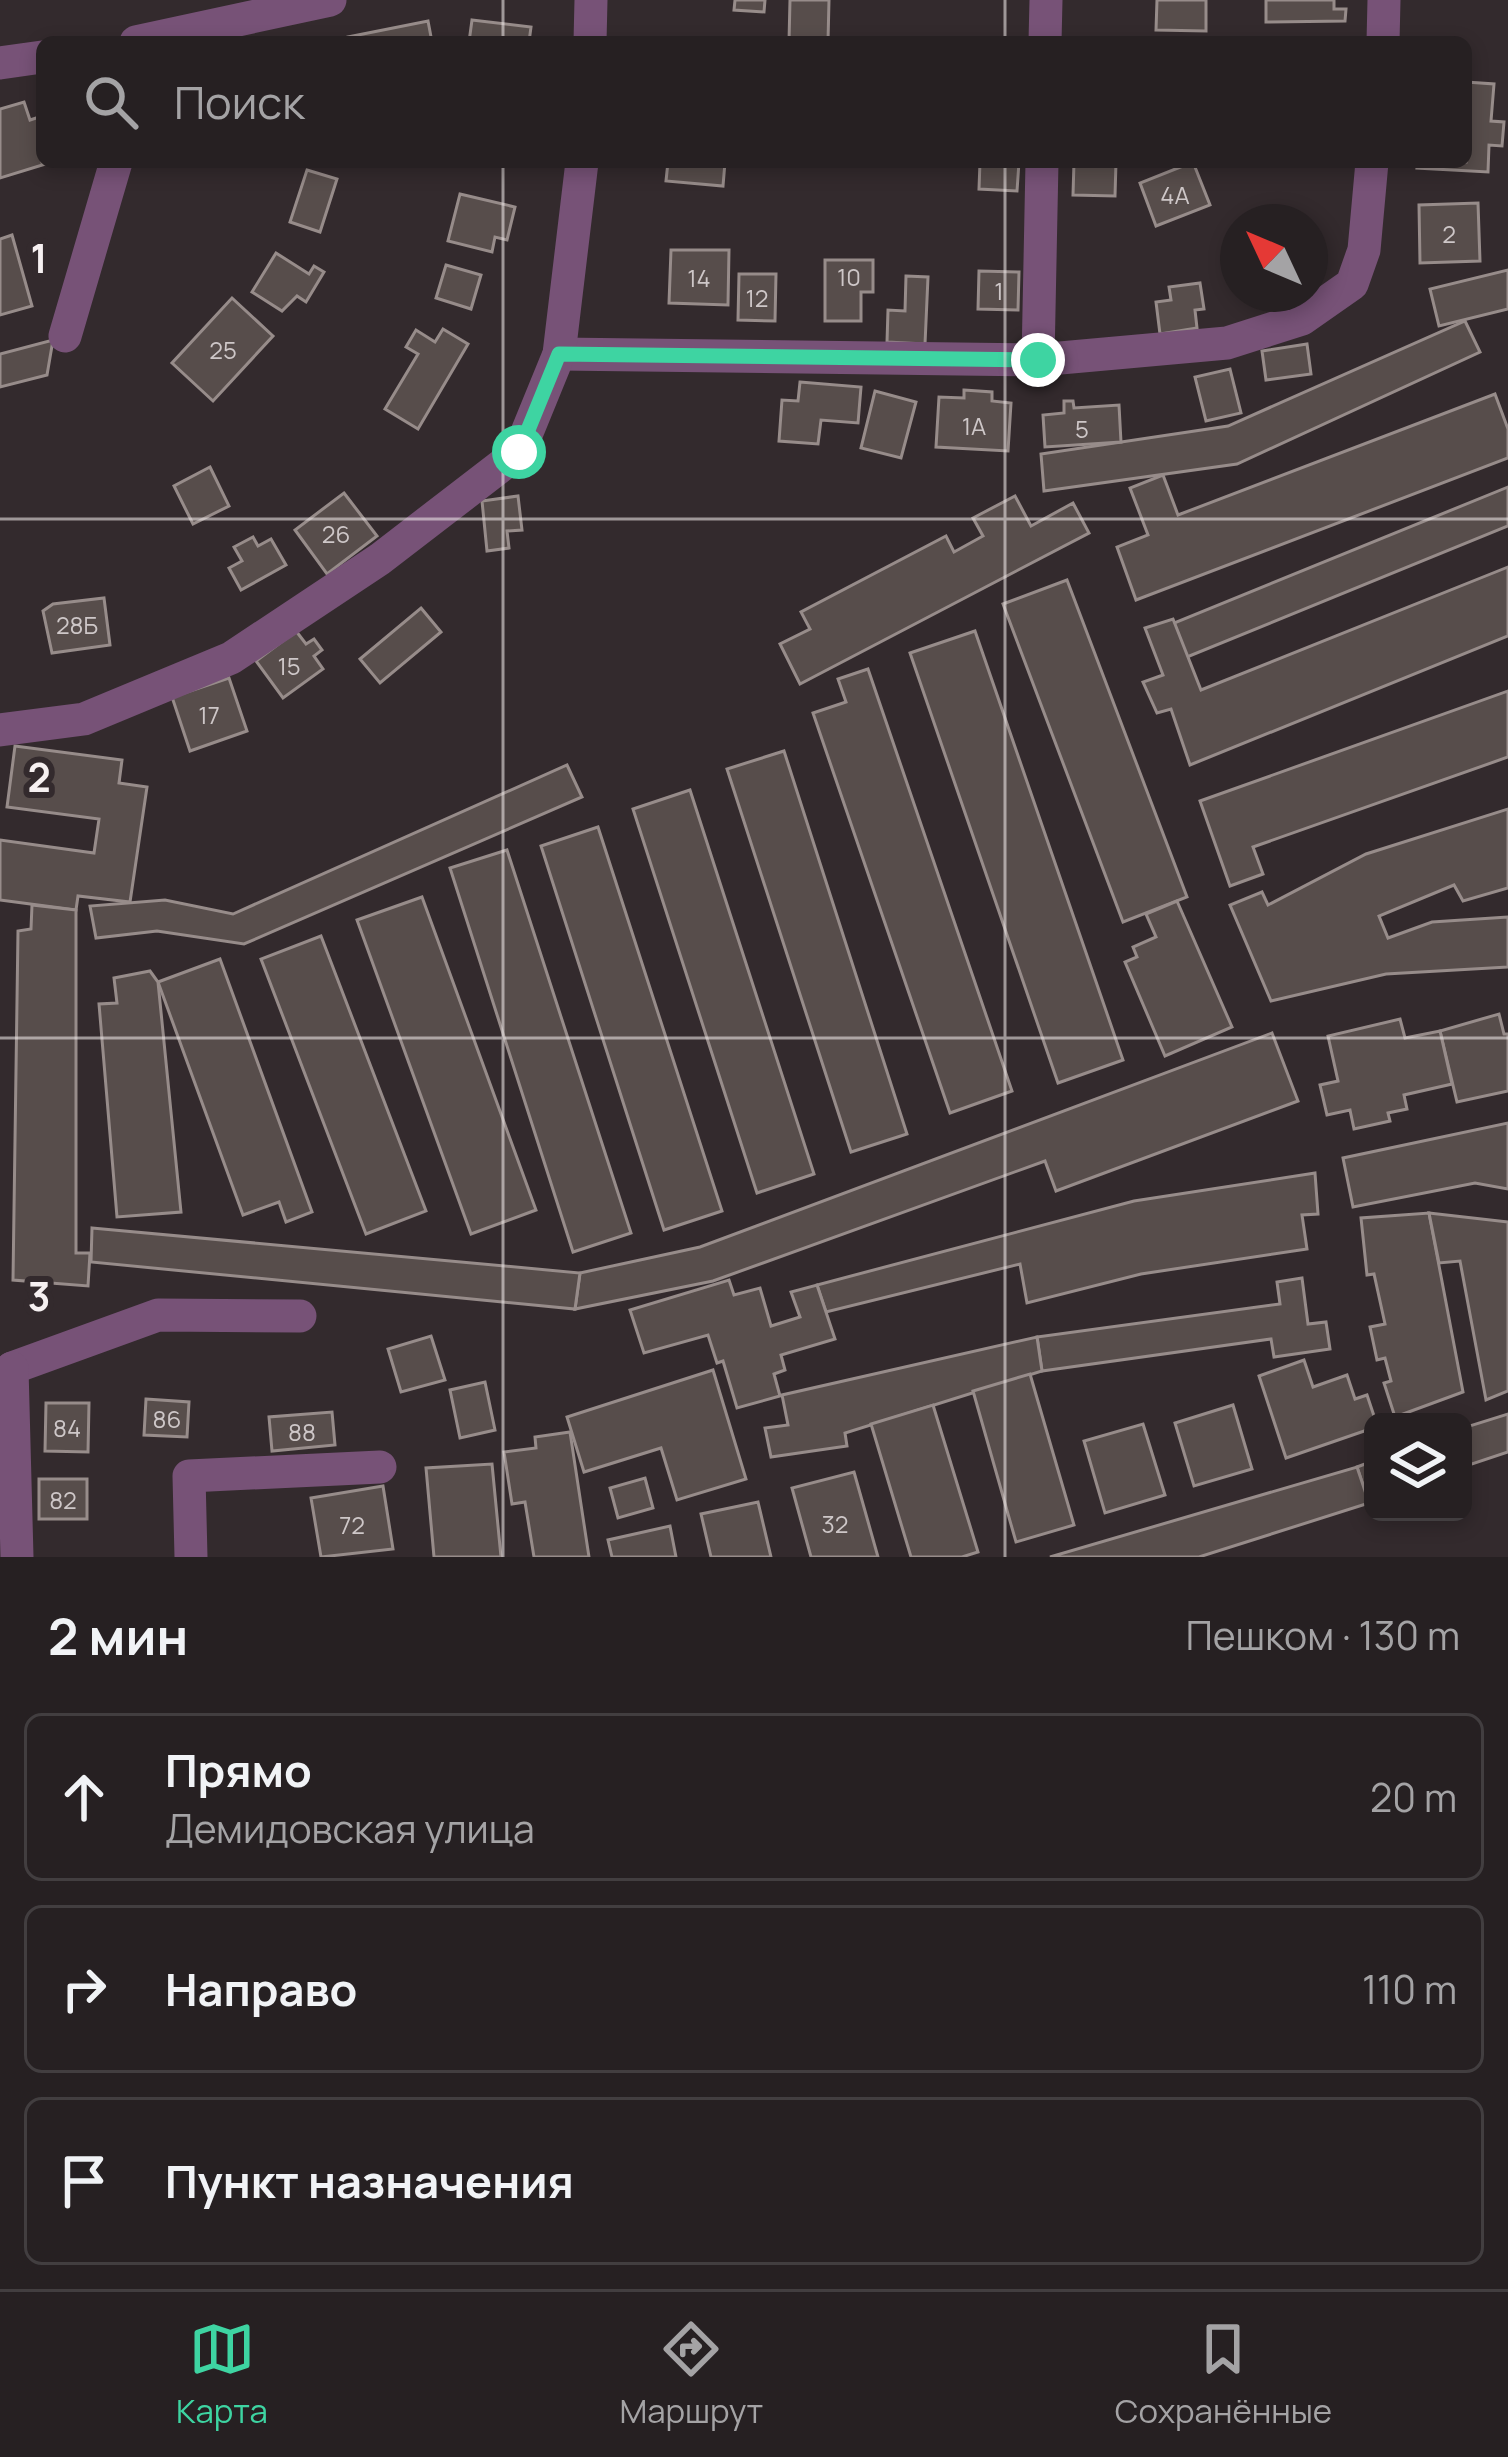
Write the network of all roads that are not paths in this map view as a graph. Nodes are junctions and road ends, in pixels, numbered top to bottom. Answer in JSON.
{"nodes":[{"id":1,"x":330,"y":0,"type":"edge"},
{"id":2,"x":591,"y":0,"type":"edge"},
{"id":3,"x":1046,"y":0,"type":"edge"},
{"id":4,"x":1384,"y":0,"type":"edge"},
{"id":5,"x":164,"y":36,"type":"edge"},
{"id":6,"x":590,"y":36,"type":"edge"},
{"id":7,"x":1045,"y":36,"type":"edge"},
{"id":8,"x":1382,"y":36,"type":"edge"},
{"id":9,"x":36,"y":58,"type":"edge"},
{"id":10,"x":0,"y":63,"type":"edge"},
{"id":11,"x":114,"y":168,"type":"edge"},
{"id":12,"x":581,"y":168,"type":"edge"},
{"id":13,"x":1042,"y":168,"type":"edge"},
{"id":14,"x":1371,"y":168,"type":"edge"},
{"id":15,"x":64,"y":336,"type":"dead end"},
{"id":16,"x":559,"y":354,"type":"junction"},
{"id":17,"x":1038,"y":360,"type":"junction"},
{"id":18,"x":0,"y":730,"type":"edge"},
{"id":19,"x":300,"y":1316,"type":"dead end"},
{"id":20,"x":6,"y":1363,"type":"edge"},
{"id":21,"x":380,"y":1467,"type":"dead end"},
{"id":22,"x":17,"y":1557,"type":"edge"},
{"id":23,"x":191,"y":1557,"type":"edge"}],
"edges":[{"from":1,"to":5,"type":"street"},
{"from":2,"to":6,"type":"street"},
{"from":3,"to":7,"type":"street"},
{"from":4,"to":8,"type":"street"},
{"from":9,"to":10,"type":"street"},
{"from":11,"to":15,"type":"street"},
{"from":12,"to":16,"type":"street"},
{"from":13,"to":17,"type":"street"},
{"from":14,"to":17,"type":"street"},
{"from":16,"to":17,"type":"street"},
{"from":16,"to":18,"type":"street"},
{"from":19,"to":20,"type":"street"},
{"from":20,"to":22,"type":"street"},
{"from":21,"to":23,"type":"street"}]}
